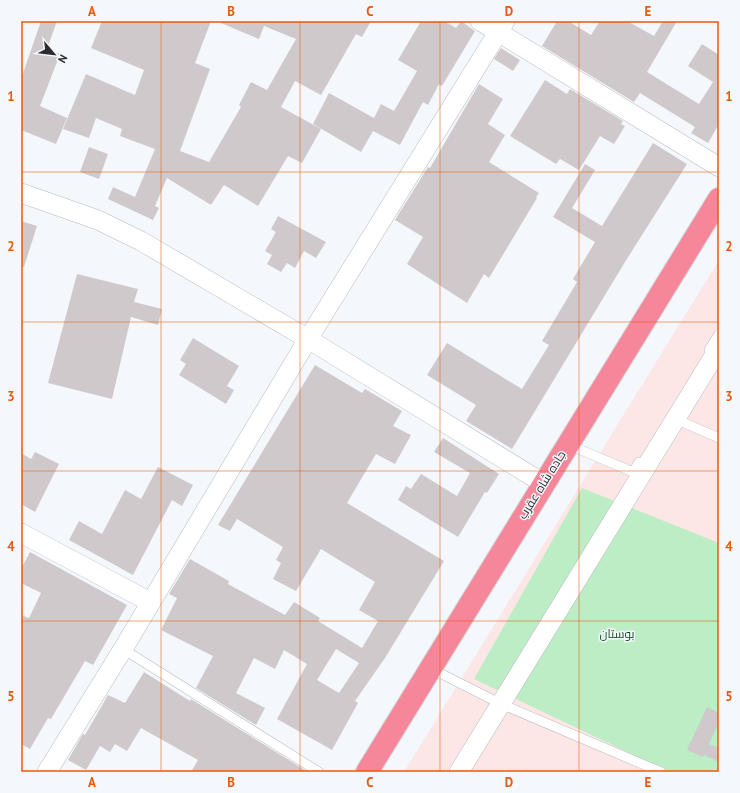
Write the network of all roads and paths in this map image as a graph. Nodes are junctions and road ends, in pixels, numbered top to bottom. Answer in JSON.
{"nodes":[{"id":1,"x":480,"y":21,"type":"edge"},
{"id":2,"x":502,"y":27,"type":"edge"},
{"id":3,"x":719,"y":167,"type":"edge"},
{"id":4,"x":21,"y":193,"type":"edge"},
{"id":5,"x":719,"y":199,"type":"edge"},
{"id":6,"x":719,"y":334,"type":"edge"},
{"id":7,"x":308,"y":339,"type":"junction"},
{"id":8,"x":719,"y":348,"type":"edge"},
{"id":9,"x":668,"y":415,"type":"junction"},
{"id":10,"x":719,"y":438,"type":"edge"},
{"id":11,"x":567,"y":444,"type":"junction"},
{"id":12,"x":543,"y":483,"type":"junction"},
{"id":13,"x":21,"y":534,"type":"edge"},
{"id":14,"x":150,"y":602,"type":"junction"},
{"id":15,"x":123,"y":649,"type":"junction"},
{"id":16,"x":430,"y":668,"type":"junction"},
{"id":17,"x":501,"y":704,"type":"junction"},
{"id":18,"x":47,"y":772,"type":"edge"},
{"id":19,"x":319,"y":772,"type":"edge"},
{"id":20,"x":367,"y":772,"type":"edge"},
{"id":21,"x":459,"y":772,"type":"edge"},
{"id":22,"x":661,"y":772,"type":"edge"}],
"edges":[{"from":1,"to":2,"type":"street"},
{"from":2,"to":3,"type":"street"},
{"from":2,"to":7,"type":"street"},
{"from":4,"to":7,"type":"street"},
{"from":5,"to":11,"type":"highway","name":"جاده شاه عقرب"},
{"from":6,"to":9,"type":"lane"},
{"from":7,"to":12,"type":"street"},
{"from":7,"to":14,"type":"street"},
{"from":8,"to":17,"type":"street"},
{"from":9,"to":10,"type":"lane"},
{"from":9,"to":11,"type":"lane"},
{"from":11,"to":12,"type":"highway","name":"جاده شاه عقرب"},
{"from":12,"to":16,"type":"highway","name":"جاده شاه عقرب"},
{"from":13,"to":14,"type":"street"},
{"from":14,"to":15,"type":"street"},
{"from":15,"to":18,"type":"street"},
{"from":15,"to":19,"type":"lane"},
{"from":16,"to":17,"type":"lane"},
{"from":16,"to":20,"type":"highway","name":"جاده شاه عقرب"},
{"from":17,"to":21,"type":"street"},
{"from":17,"to":22,"type":"lane"}]}
